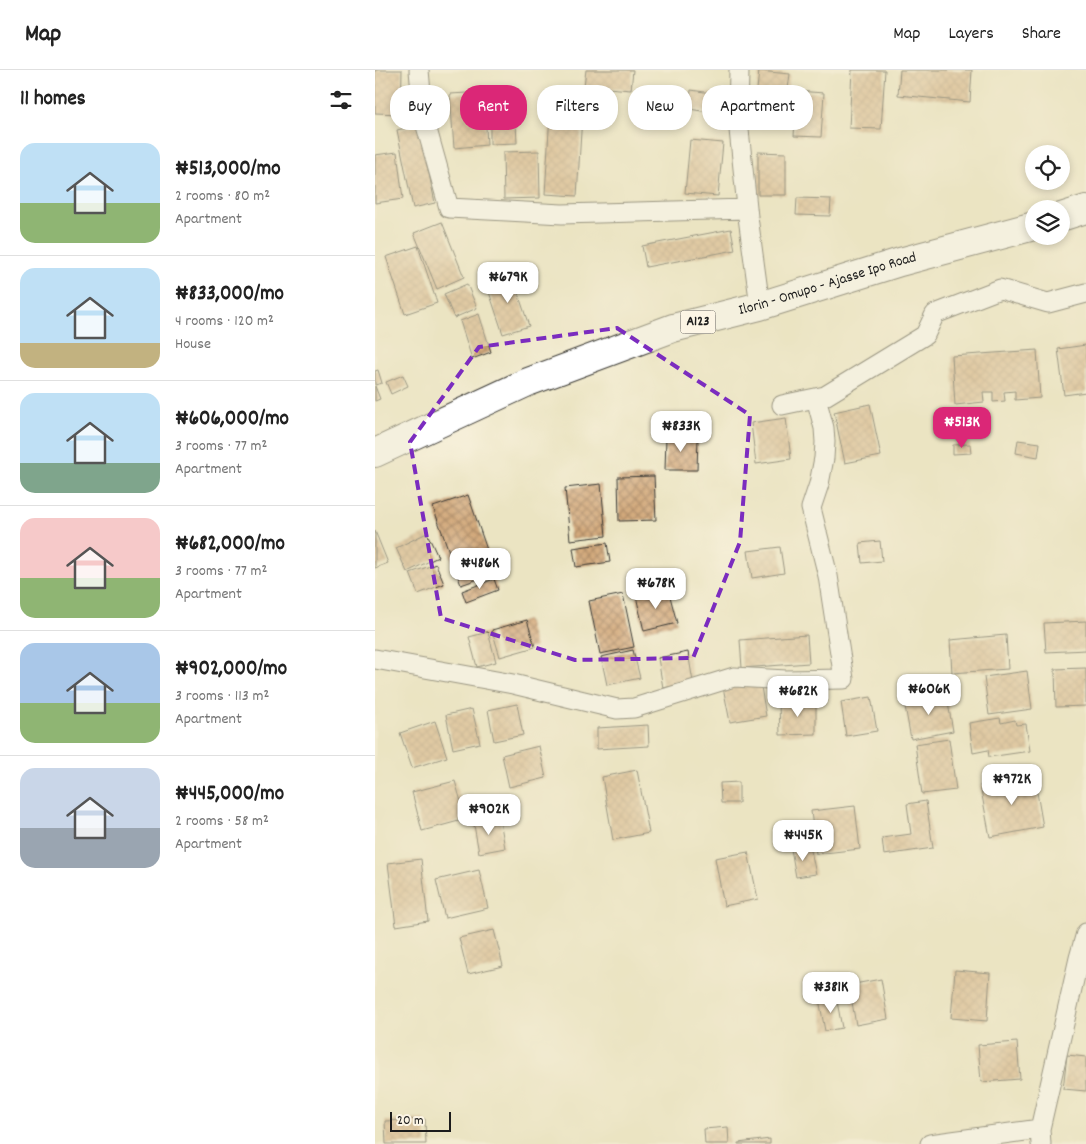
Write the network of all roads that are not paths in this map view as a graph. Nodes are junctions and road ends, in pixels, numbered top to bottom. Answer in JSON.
{"nodes":[{"id":1,"x":419,"y":70,"type":"edge"},
{"id":2,"x":739,"y":70,"type":"edge"},
{"id":3,"x":747,"y":208,"type":"junction"},
{"id":4,"x":1086,"y":210,"type":"edge"},
{"id":5,"x":1070,"y":214,"type":"edge"},
{"id":6,"x":1025,"y":228,"type":"edge"},
{"id":7,"x":1086,"y":293,"type":"edge"},
{"id":8,"x":760,"y":306,"type":"junction"},
{"id":9,"x":816,"y":398,"type":"junction"},
{"id":10,"x":782,"y":405,"type":"dead end"},
{"id":11,"x":375,"y":453,"type":"edge"},
{"id":12,"x":375,"y":659,"type":"edge"},
{"id":13,"x":1086,"y":933,"type":"edge"},
{"id":14,"x":1041,"y":1136,"type":"edge"},
{"id":15,"x":930,"y":1144,"type":"edge"}],
"edges":[{"from":1,"to":3,"type":"street"},
{"from":2,"to":3,"type":"street"},
{"from":3,"to":8,"type":"street"},
{"from":4,"to":5,"type":"highway"},
{"from":6,"to":8,"type":"highway","name":"Ilorin - Omupo - Ajasse Ipo Road","number":"A123"},
{"from":7,"to":9,"type":"street"},
{"from":8,"to":11,"type":"highway","name":"Ilorin - Omupo - Ajasse Ipo Road","number":"A123"},
{"from":9,"to":10,"type":"street"},
{"from":9,"to":12,"type":"street"},
{"from":13,"to":14,"type":"street"},
{"from":14,"to":15,"type":"street"}]}
